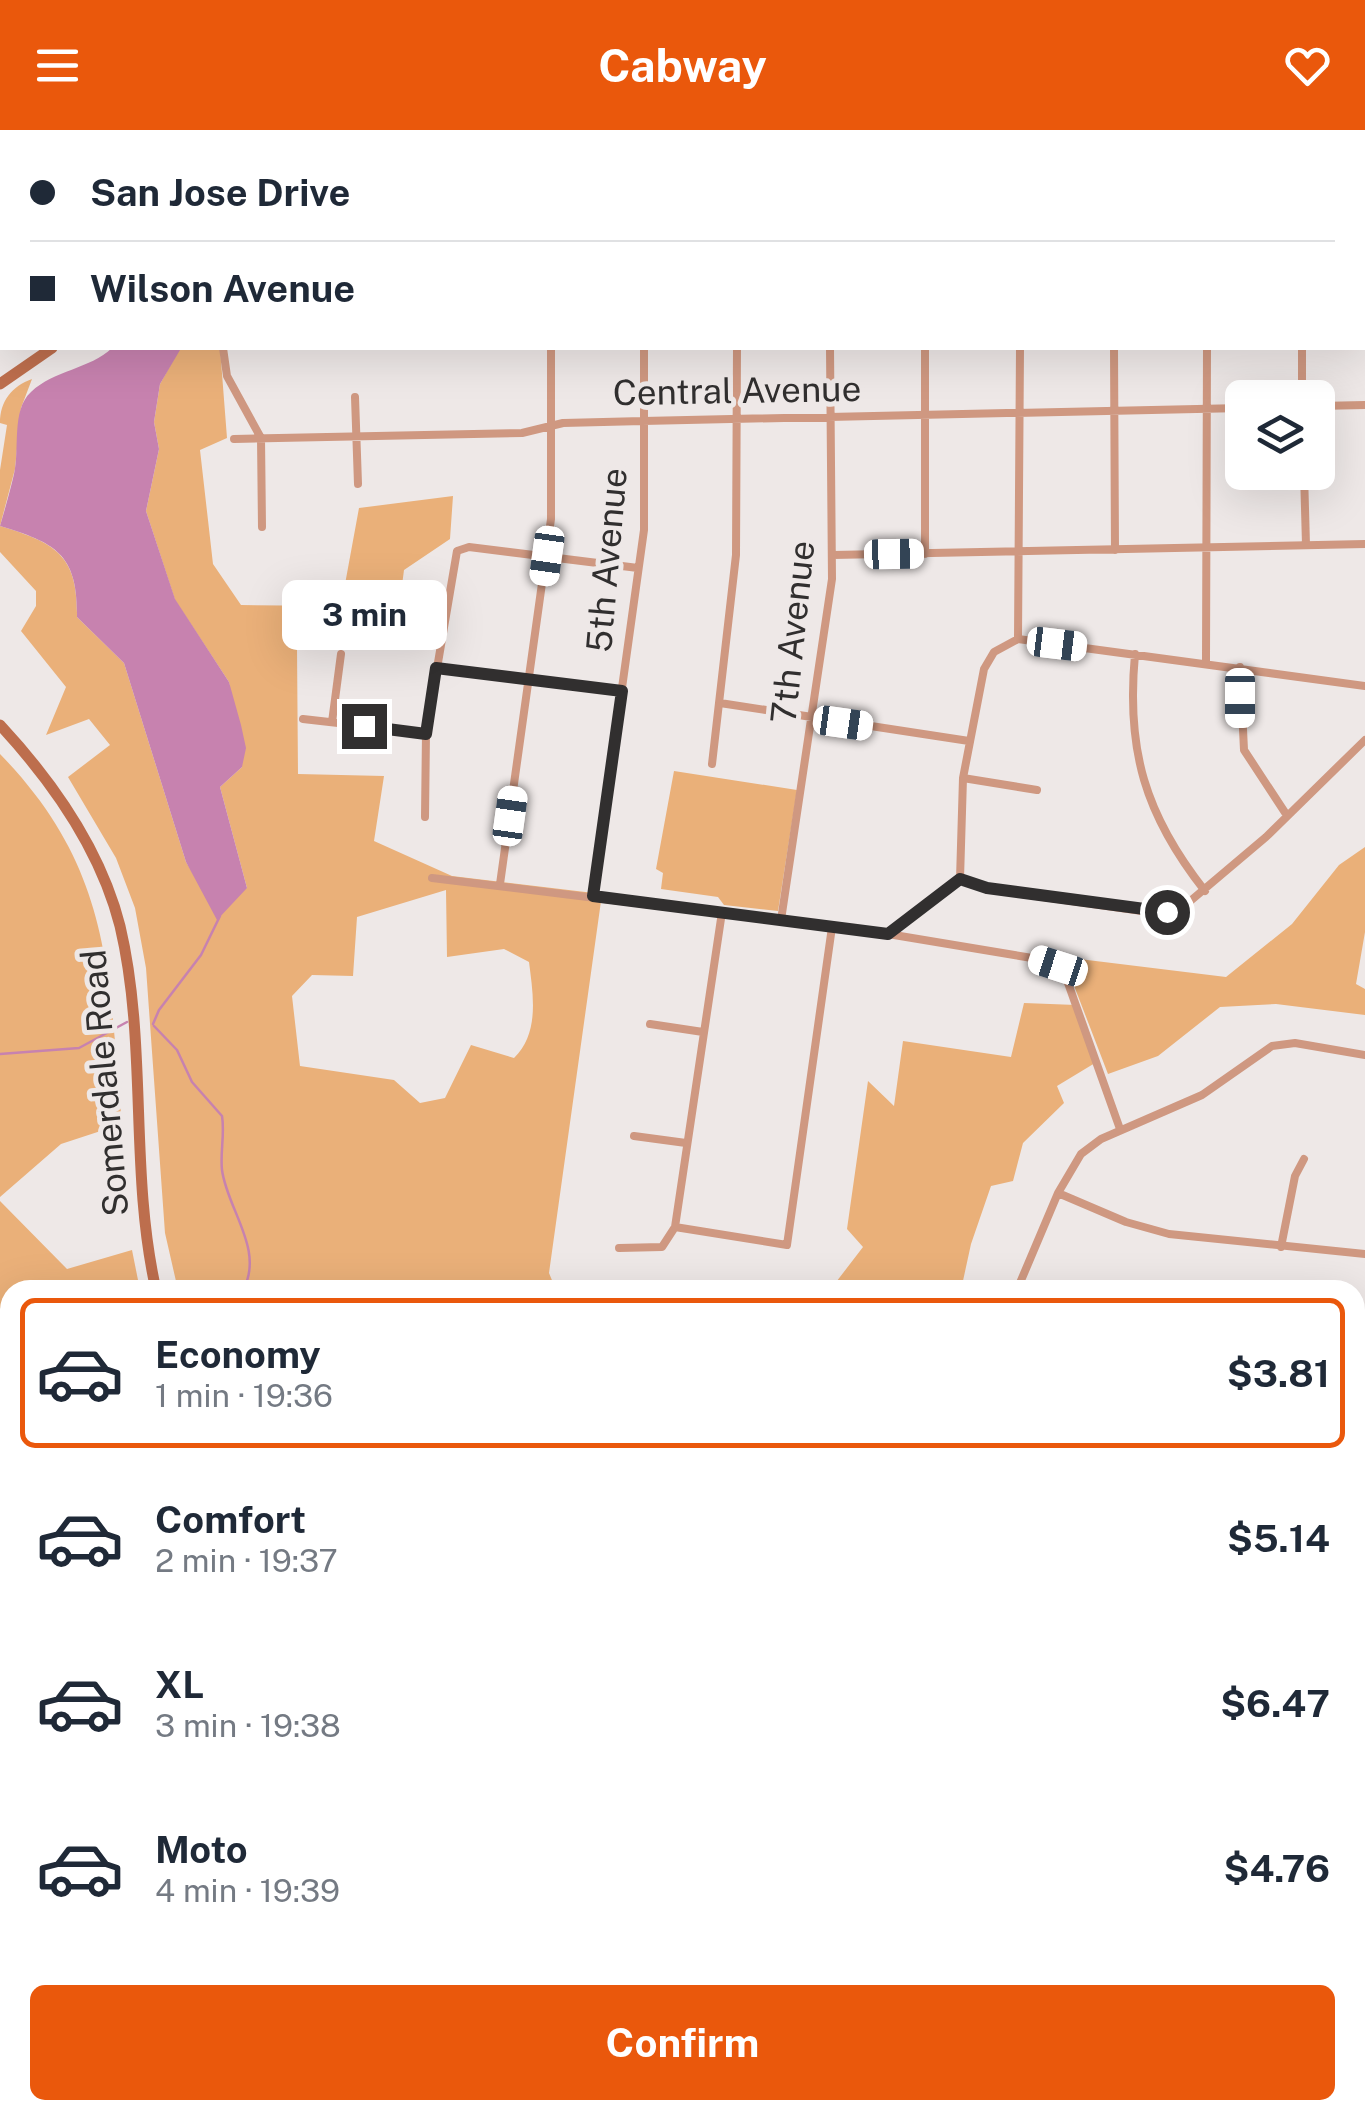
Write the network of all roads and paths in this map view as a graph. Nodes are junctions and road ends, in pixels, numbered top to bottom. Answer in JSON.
{"nodes":[{"id":1,"x":49,"y":350,"type":"edge"},
{"id":2,"x":223,"y":350,"type":"edge"},
{"id":3,"x":550,"y":350,"type":"edge"},
{"id":4,"x":644,"y":350,"type":"edge"},
{"id":5,"x":737,"y":350,"type":"edge"},
{"id":6,"x":830,"y":350,"type":"edge"},
{"id":7,"x":925,"y":350,"type":"edge"},
{"id":8,"x":1020,"y":350,"type":"edge"},
{"id":9,"x":1114,"y":350,"type":"edge"},
{"id":10,"x":1207,"y":350,"type":"edge"},
{"id":11,"x":1302,"y":350,"type":"edge"},
{"id":12,"x":1302,"y":380,"type":"edge"},
{"id":13,"x":0,"y":384,"type":"edge"},
{"id":14,"x":356,"y":397,"type":"dead end"},
{"id":15,"x":1365,"y":405,"type":"edge"},
{"id":16,"x":1335,"y":406,"type":"edge"},
{"id":17,"x":1225,"y":408,"type":"edge"},
{"id":18,"x":1208,"y":409,"type":"junction"},
{"id":19,"x":1114,"y":410,"type":"junction"},
{"id":20,"x":1021,"y":412,"type":"junction"},
{"id":21,"x":926,"y":414,"type":"junction"},
{"id":22,"x":831,"y":417,"type":"junction"},
{"id":23,"x":739,"y":419,"type":"junction"},
{"id":24,"x":643,"y":421,"type":"junction"},
{"id":25,"x":552,"y":426,"type":"junction"},
{"id":26,"x":356,"y":435,"type":"junction"},
{"id":27,"x":234,"y":438,"type":"dead end"},
{"id":28,"x":261,"y":438,"type":"junction"},
{"id":29,"x":358,"y":484,"type":"dead end"},
{"id":30,"x":1304,"y":490,"type":"edge"},
{"id":31,"x":262,"y":526,"type":"dead end"},
{"id":32,"x":1365,"y":544,"type":"edge"},
{"id":33,"x":1306,"y":545,"type":"junction"},
{"id":34,"x":1210,"y":548,"type":"junction"},
{"id":35,"x":1114,"y":550,"type":"junction"},
{"id":36,"x":1022,"y":552,"type":"junction"},
{"id":37,"x":925,"y":554,"type":"junction"},
{"id":38,"x":833,"y":555,"type":"junction"},
{"id":39,"x":547,"y":556,"type":"junction"},
{"id":40,"x":638,"y":568,"type":"junction"},
{"id":41,"x":1018,"y":640,"type":"junction"},
{"id":42,"x":342,"y":654,"type":"dead end"},
{"id":43,"x":1135,"y":654,"type":"junction"},
{"id":44,"x":1206,"y":663,"type":"junction"},
{"id":45,"x":436,"y":668,"type":"junction"},
{"id":46,"x":1240,"y":668,"type":"junction"},
{"id":47,"x":529,"y":679,"type":"junction"},
{"id":48,"x":1365,"y":686,"type":"edge"},
{"id":49,"x":622,"y":691,"type":"junction"},
{"id":50,"x":720,"y":702,"type":"junction"},
{"id":51,"x":812,"y":718,"type":"junction"},
{"id":52,"x":303,"y":719,"type":"dead end"},
{"id":53,"x":332,"y":722,"type":"junction"},
{"id":54,"x":0,"y":725,"type":"edge"},
{"id":55,"x":426,"y":734,"type":"junction"},
{"id":56,"x":1365,"y":740,"type":"edge"},
{"id":57,"x":969,"y":741,"type":"junction"},
{"id":58,"x":712,"y":764,"type":"dead end"},
{"id":59,"x":962,"y":778,"type":"junction"},
{"id":60,"x":1037,"y":790,"type":"dead end"},
{"id":61,"x":1286,"y":814,"type":"junction"},
{"id":62,"x":425,"y":817,"type":"dead end"},
{"id":63,"x":432,"y":878,"type":"dead end"},
{"id":64,"x":960,"y":879,"type":"junction"},
{"id":65,"x":500,"y":884,"type":"junction"},
{"id":66,"x":1205,"y":891,"type":"junction"},
{"id":67,"x":593,"y":896,"type":"junction"},
{"id":68,"x":722,"y":912,"type":"junction"},
{"id":69,"x":781,"y":920,"type":"junction"},
{"id":70,"x":832,"y":927,"type":"junction"},
{"id":71,"x":888,"y":934,"type":"junction"},
{"id":72,"x":650,"y":1024,"type":"dead end"},
{"id":73,"x":702,"y":1032,"type":"junction"},
{"id":74,"x":1365,"y":1055,"type":"edge"},
{"id":75,"x":1120,"y":1128,"type":"junction"},
{"id":76,"x":634,"y":1136,"type":"dead end"},
{"id":77,"x":686,"y":1143,"type":"junction"},
{"id":78,"x":1304,"y":1158,"type":"dead end"},
{"id":79,"x":1058,"y":1193,"type":"junction"},
{"id":80,"x":675,"y":1227,"type":"junction"},
{"id":81,"x":1281,"y":1247,"type":"junction"},
{"id":82,"x":619,"y":1248,"type":"dead end"},
{"id":83,"x":1365,"y":1254,"type":"edge"},
{"id":84,"x":154,"y":1280,"type":"edge"},
{"id":85,"x":1022,"y":1280,"type":"edge"}],
"edges":[{"from":1,"to":13,"type":"main road"},
{"from":2,"to":28,"type":"street"},
{"from":3,"to":25,"type":"street"},
{"from":4,"to":24,"type":"street","name":"5th Avenue"},
{"from":5,"to":23,"type":"street"},
{"from":6,"to":22,"type":"street","name":"7th Avenue"},
{"from":7,"to":21,"type":"street"},
{"from":8,"to":20,"type":"street"},
{"from":9,"to":19,"type":"street"},
{"from":10,"to":18,"type":"street"},
{"from":11,"to":12,"type":"street"},
{"from":14,"to":26,"type":"street"},
{"from":15,"to":16,"type":"street"},
{"from":17,"to":18,"type":"street","name":"Central Avenue"},
{"from":18,"to":19,"type":"street","name":"Central Avenue"},
{"from":18,"to":34,"type":"street"},
{"from":19,"to":20,"type":"street","name":"Central Avenue"},
{"from":19,"to":35,"type":"street"},
{"from":20,"to":21,"type":"street","name":"Central Avenue"},
{"from":20,"to":36,"type":"street"},
{"from":21,"to":22,"type":"street","name":"Central Avenue"},
{"from":21,"to":37,"type":"street"},
{"from":22,"to":23,"type":"street","name":"Central Avenue"},
{"from":22,"to":38,"type":"street","name":"7th Avenue"},
{"from":23,"to":24,"type":"street","name":"Central Avenue"},
{"from":23,"to":50,"type":"street"},
{"from":24,"to":25,"type":"street","name":"Central Avenue"},
{"from":24,"to":40,"type":"street","name":"5th Avenue"},
{"from":25,"to":26,"type":"street","name":"Central Avenue"},
{"from":25,"to":39,"type":"street"},
{"from":26,"to":28,"type":"street","name":"Central Avenue"},
{"from":26,"to":29,"type":"street"},
{"from":27,"to":28,"type":"street","name":"Central Avenue"},
{"from":28,"to":31,"type":"street"},
{"from":30,"to":33,"type":"street"},
{"from":32,"to":33,"type":"street"},
{"from":33,"to":34,"type":"street"},
{"from":34,"to":35,"type":"street"},
{"from":34,"to":44,"type":"street"},
{"from":35,"to":36,"type":"street"},
{"from":36,"to":37,"type":"street"},
{"from":36,"to":41,"type":"street"},
{"from":37,"to":38,"type":"street"},
{"from":38,"to":51,"type":"street","name":"7th Avenue"},
{"from":39,"to":40,"type":"street"},
{"from":39,"to":45,"type":"street"},
{"from":39,"to":47,"type":"street"},
{"from":40,"to":49,"type":"street","name":"5th Avenue"},
{"from":41,"to":43,"type":"street"},
{"from":41,"to":57,"type":"street"},
{"from":42,"to":53,"type":"street"},
{"from":43,"to":44,"type":"street"},
{"from":43,"to":66,"type":"street"},
{"from":44,"to":46,"type":"street"},
{"from":45,"to":47,"type":"street"},
{"from":45,"to":55,"type":"street"},
{"from":46,"to":48,"type":"street"},
{"from":46,"to":61,"type":"street"},
{"from":47,"to":49,"type":"street"},
{"from":47,"to":65,"type":"street"},
{"from":49,"to":67,"type":"street","name":"5th Avenue"},
{"from":50,"to":51,"type":"street"},
{"from":50,"to":58,"type":"street"},
{"from":51,"to":57,"type":"street"},
{"from":51,"to":69,"type":"street","name":"7th Avenue"},
{"from":52,"to":53,"type":"street"},
{"from":53,"to":55,"type":"street"},
{"from":54,"to":84,"type":"main road","name":"Somerdale Road"},
{"from":55,"to":62,"type":"street"},
{"from":56,"to":61,"type":"street"},
{"from":57,"to":59,"type":"street"},
{"from":59,"to":60,"type":"street"},
{"from":59,"to":64,"type":"street"},
{"from":61,"to":66,"type":"street"},
{"from":63,"to":65,"type":"street"},
{"from":64,"to":66,"type":"street"},
{"from":64,"to":71,"type":"street"},
{"from":65,"to":67,"type":"street"},
{"from":67,"to":68,"type":"street"},
{"from":68,"to":69,"type":"street"},
{"from":68,"to":73,"type":"street"},
{"from":69,"to":70,"type":"street"},
{"from":70,"to":71,"type":"street"},
{"from":70,"to":80,"type":"street"},
{"from":71,"to":75,"type":"street"},
{"from":72,"to":73,"type":"street"},
{"from":73,"to":77,"type":"street"},
{"from":74,"to":75,"type":"street"},
{"from":75,"to":79,"type":"street"},
{"from":76,"to":77,"type":"street"},
{"from":77,"to":80,"type":"street"},
{"from":78,"to":81,"type":"street"},
{"from":79,"to":81,"type":"street"},
{"from":79,"to":85,"type":"street"},
{"from":80,"to":82,"type":"street"},
{"from":81,"to":83,"type":"street"}]}
